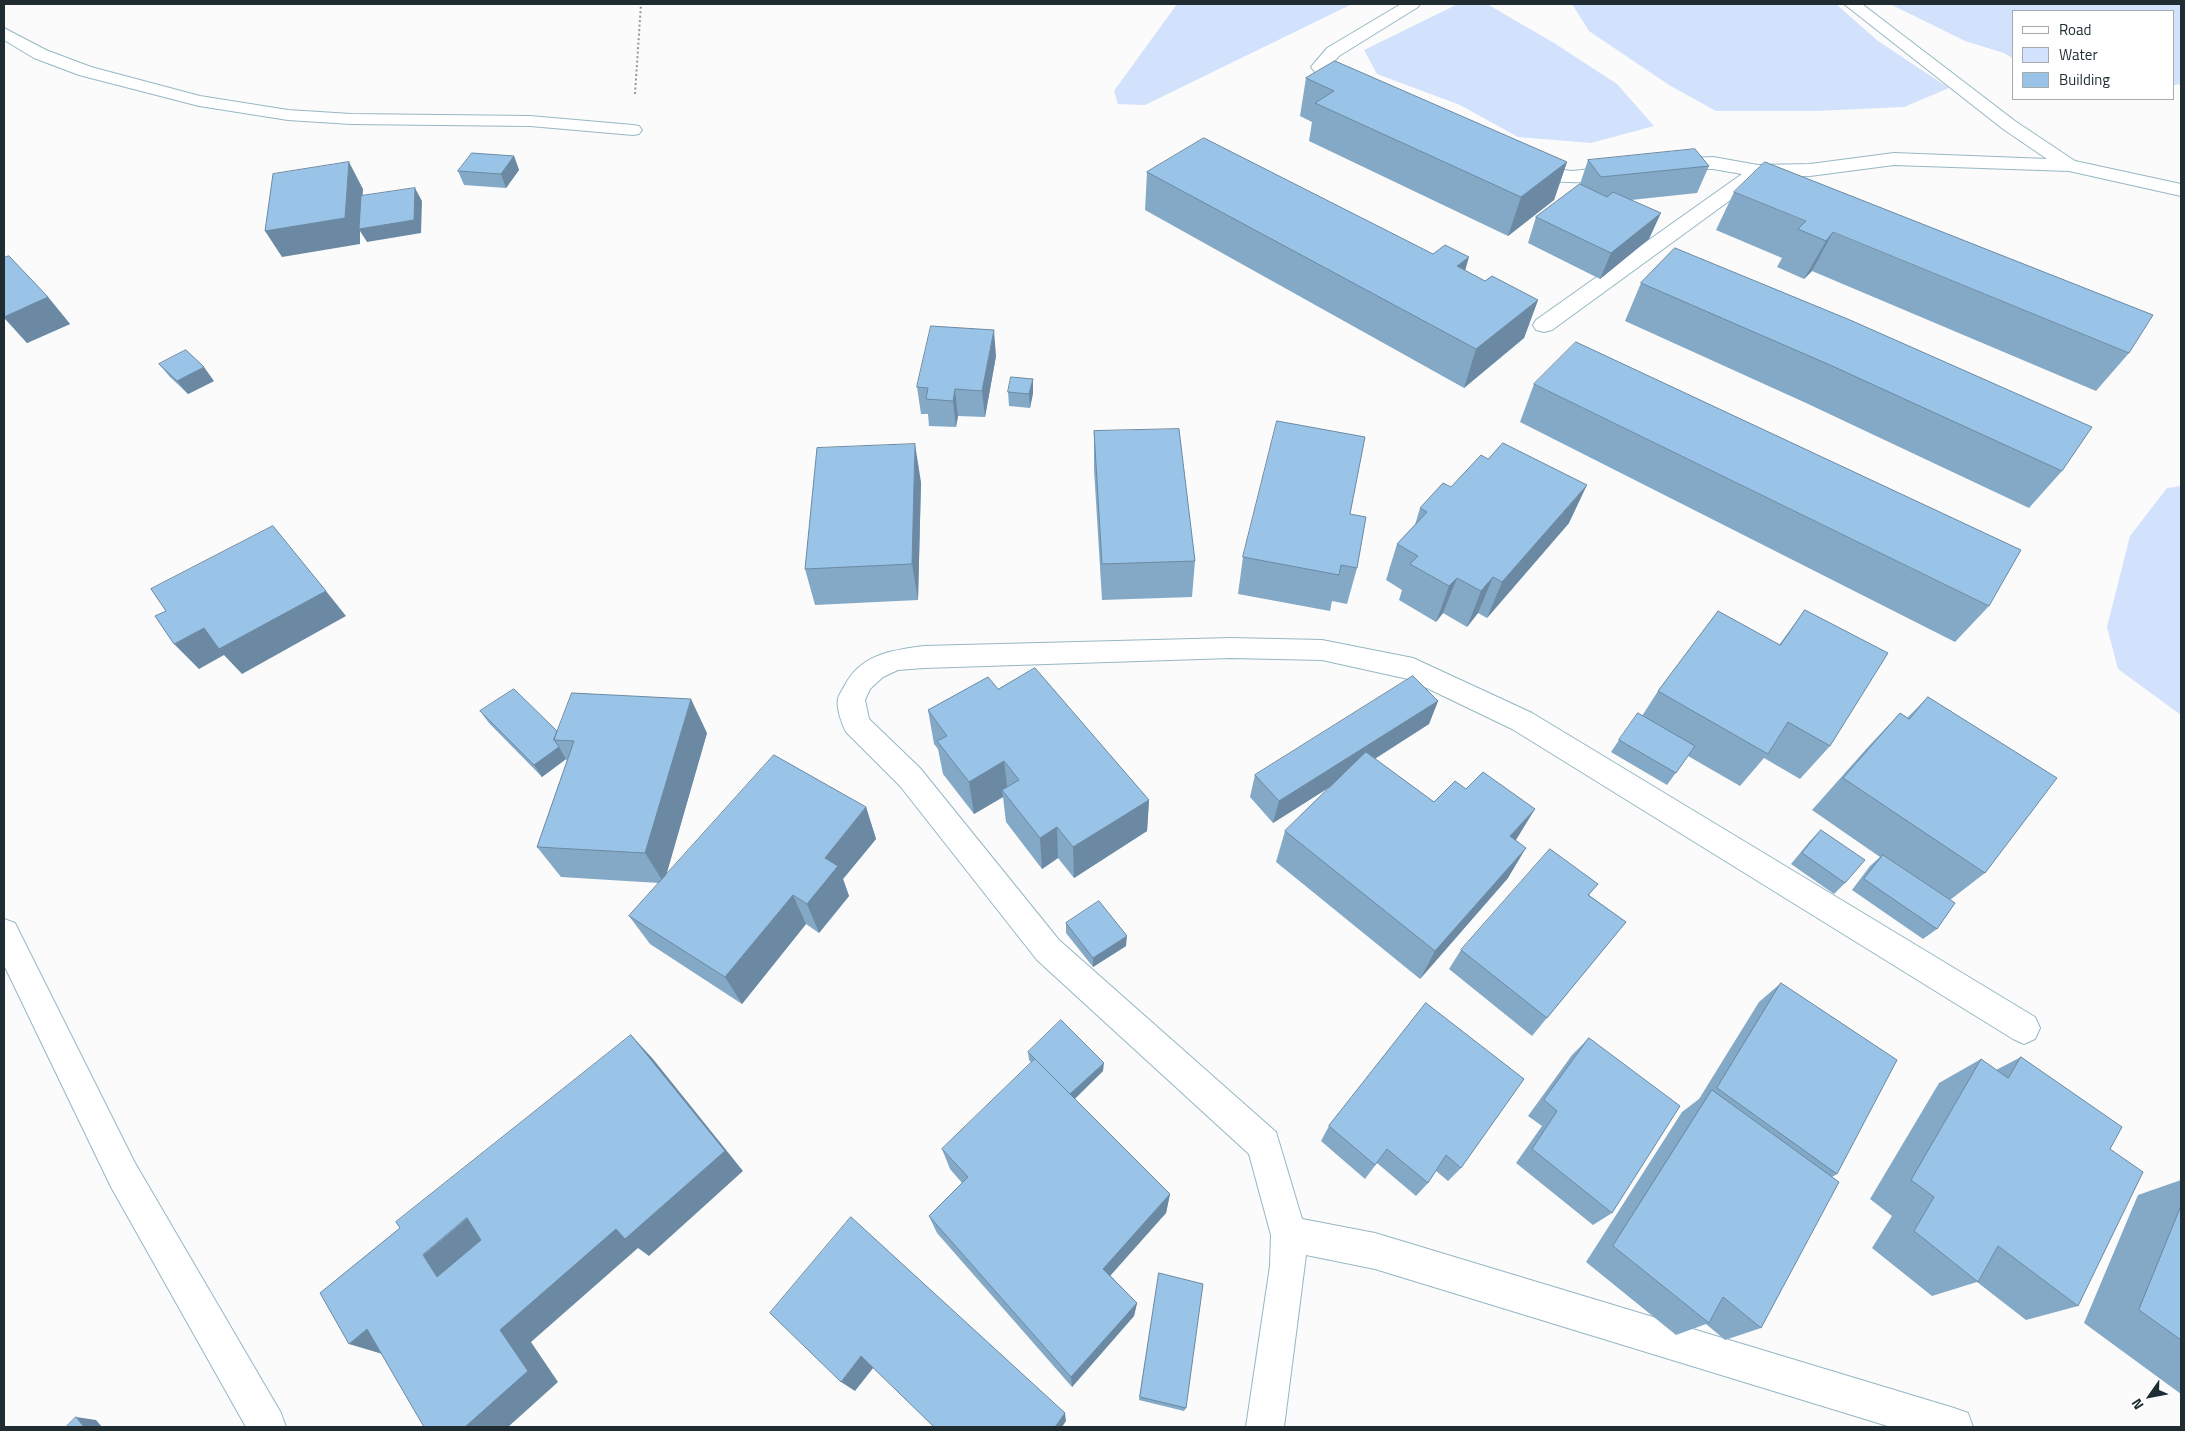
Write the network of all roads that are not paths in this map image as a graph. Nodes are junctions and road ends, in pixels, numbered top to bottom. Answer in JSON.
{"nodes":[{"id":1,"x":1412,"y":4,"type":"edge"},
{"id":2,"x":1852,"y":4,"type":"edge"},
{"id":3,"x":4,"y":33,"type":"edge"},
{"id":4,"x":1366,"y":95,"type":"edge"},
{"id":5,"x":632,"y":130,"type":"road end"},
{"id":6,"x":2069,"y":165,"type":"junction"},
{"id":7,"x":1511,"y":168,"type":"edge"},
{"id":8,"x":1758,"y":171,"type":"junction"},
{"id":9,"x":2181,"y":190,"type":"edge"},
{"id":10,"x":1544,"y":325,"type":"dead end"},
{"id":11,"x":4,"y":934,"type":"edge"},
{"id":12,"x":2024,"y":1028,"type":"dead end"},
{"id":13,"x":1289,"y":1235,"type":"junction"},
{"id":14,"x":266,"y":1427,"type":"edge"},
{"id":15,"x":1265,"y":1427,"type":"edge"},
{"id":16,"x":1954,"y":1427,"type":"edge"}],
"edges":[{"from":1,"to":4,"type":"street"},
{"from":2,"to":6,"type":"street"},
{"from":3,"to":5,"type":"street"},
{"from":6,"to":8,"type":"street"},
{"from":6,"to":9,"type":"street"},
{"from":7,"to":8,"type":"street"},
{"from":8,"to":10,"type":"street"},
{"from":11,"to":14,"type":"street"},
{"from":12,"to":13,"type":"street"},
{"from":13,"to":15,"type":"street"},
{"from":13,"to":16,"type":"street"}]}
